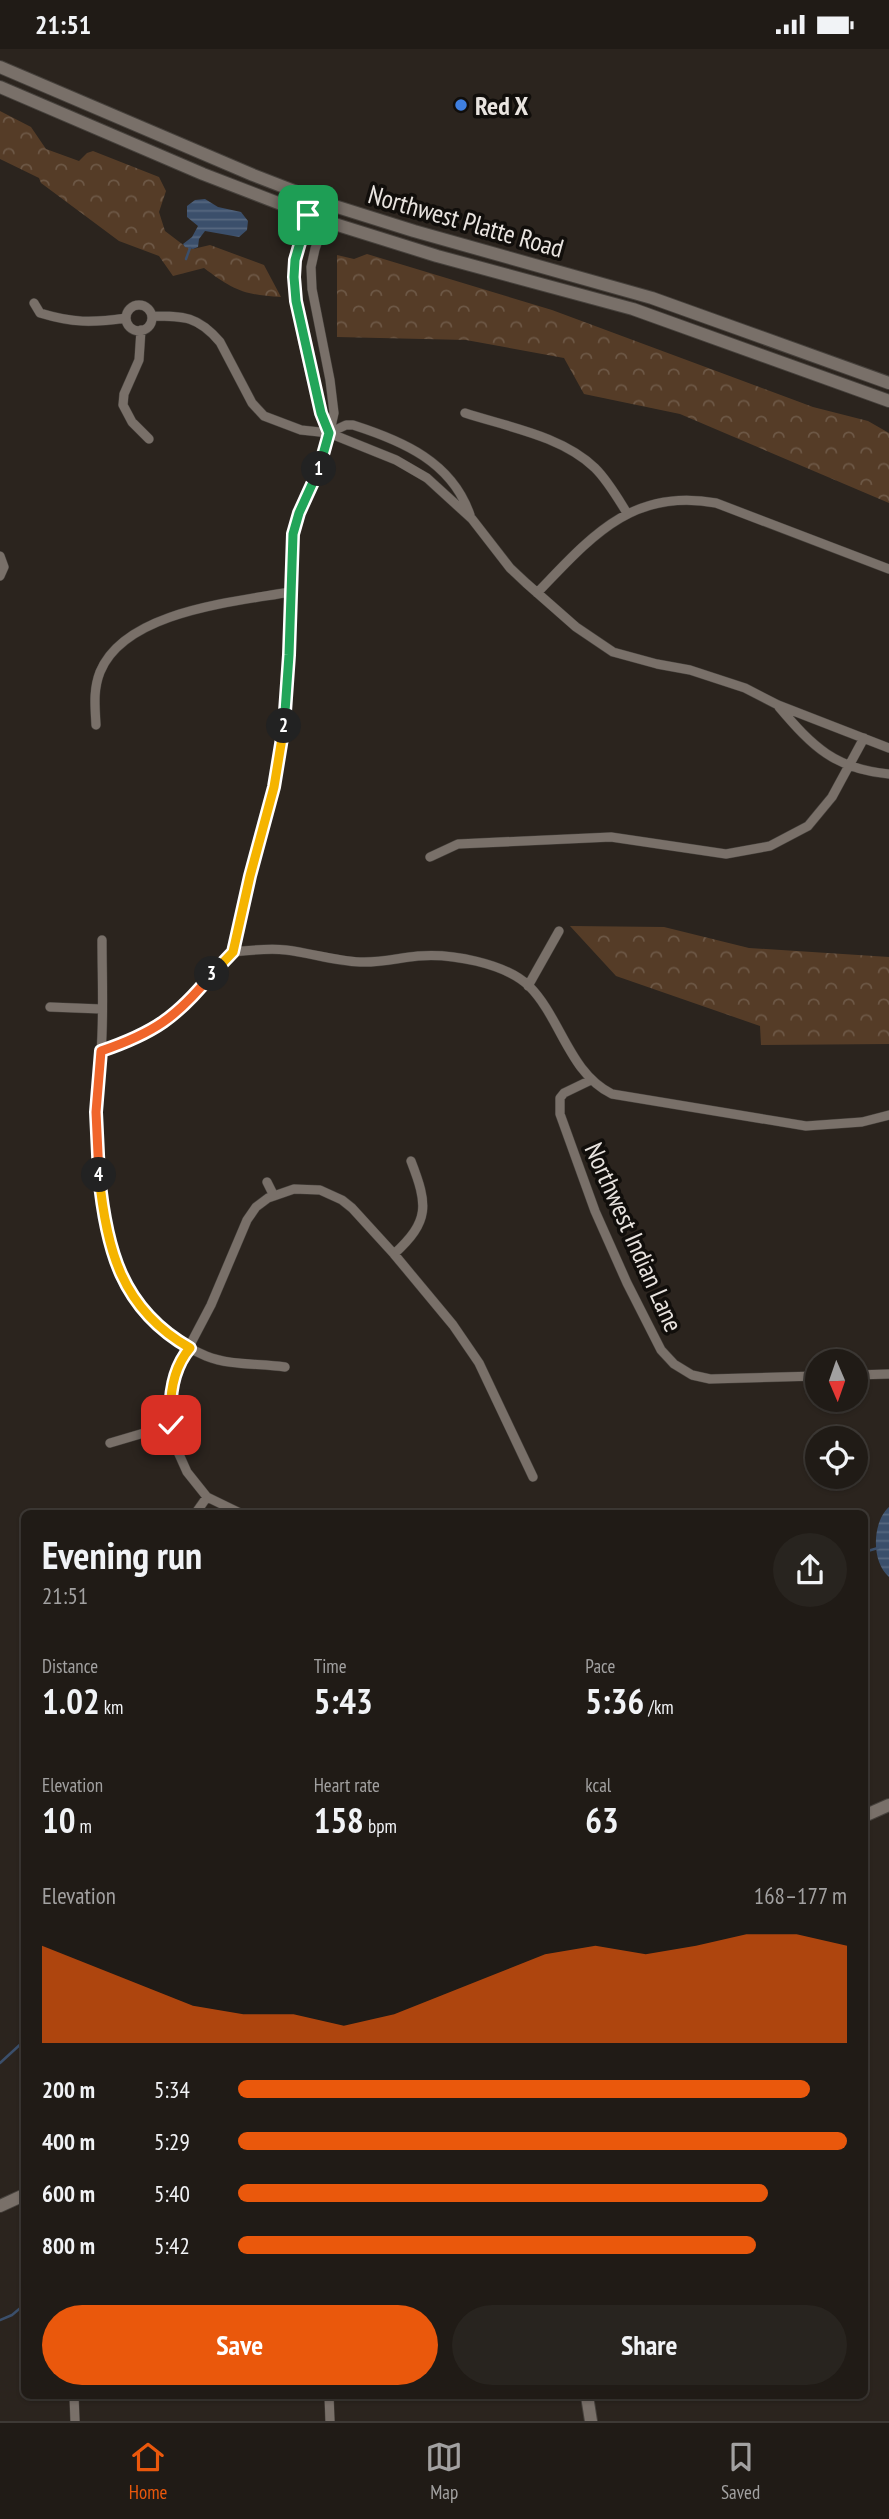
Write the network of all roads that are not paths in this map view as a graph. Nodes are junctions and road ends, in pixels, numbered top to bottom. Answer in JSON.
{"nodes":[{"id":1,"x":0,"y":67,"type":"edge"},
{"id":2,"x":0,"y":87,"type":"edge"},
{"id":3,"x":312,"y":197,"type":"junction"},
{"id":4,"x":328,"y":204,"type":"junction"},
{"id":5,"x":308,"y":215,"type":"junction"},
{"id":6,"x":325,"y":221,"type":"junction"},
{"id":7,"x":34,"y":303,"type":"dead end"},
{"id":8,"x":152,"y":316,"type":"junction"},
{"id":9,"x":126,"y":318,"type":"junction"},
{"id":10,"x":141,"y":330,"type":"junction"},
{"id":11,"x":889,"y":383,"type":"edge"},
{"id":12,"x":889,"y":401,"type":"edge"},
{"id":13,"x":465,"y":413,"type":"dead end"},
{"id":14,"x":329,"y":433,"type":"junction"},
{"id":15,"x":149,"y":439,"type":"dead end"},
{"id":16,"x":627,"y":513,"type":"junction"},
{"id":17,"x":472,"y":519,"type":"junction"},
{"id":18,"x":0,"y":555,"type":"edge"},
{"id":19,"x":889,"y":569,"type":"edge"},
{"id":20,"x":0,"y":576,"type":"edge"},
{"id":21,"x":290,"y":592,"type":"junction"},
{"id":22,"x":537,"y":593,"type":"junction"},
{"id":23,"x":778,"y":705,"type":"junction"},
{"id":24,"x":96,"y":725,"type":"dead end"},
{"id":25,"x":864,"y":738,"type":"junction"},
{"id":26,"x":889,"y":748,"type":"edge"},
{"id":27,"x":849,"y":765,"type":"junction"},
{"id":28,"x":889,"y":774,"type":"edge"},
{"id":29,"x":430,"y":857,"type":"dead end"},
{"id":30,"x":559,"y":931,"type":"dead end"},
{"id":31,"x":102,"y":940,"type":"dead end"},
{"id":32,"x":233,"y":952,"type":"junction"},
{"id":33,"x":528,"y":986,"type":"junction"},
{"id":34,"x":50,"y":1007,"type":"dead end"},
{"id":35,"x":101,"y":1009,"type":"junction"},
{"id":36,"x":101,"y":1051,"type":"junction"},
{"id":37,"x":591,"y":1080,"type":"junction"},
{"id":38,"x":889,"y":1115,"type":"edge"},
{"id":39,"x":411,"y":1161,"type":"dead end"},
{"id":40,"x":267,"y":1182,"type":"dead end"},
{"id":41,"x":274,"y":1196,"type":"junction"},
{"id":42,"x":394,"y":1254,"type":"junction"},
{"id":43,"x":190,"y":1348,"type":"junction"},
{"id":44,"x":285,"y":1367,"type":"dead end"},
{"id":45,"x":889,"y":1374,"type":"edge"},
{"id":46,"x":868,"y":1375,"type":"edge"},
{"id":47,"x":805,"y":1376,"type":"edge"},
{"id":48,"x":171,"y":1425,"type":"junction"},
{"id":49,"x":110,"y":1443,"type":"dead end"},
{"id":50,"x":533,"y":1477,"type":"dead end"},
{"id":51,"x":207,"y":1497,"type":"junction"},
{"id":52,"x":198,"y":1510,"type":"edge"},
{"id":53,"x":234,"y":1510,"type":"edge"},
{"id":54,"x":889,"y":1805,"type":"edge"},
{"id":55,"x":868,"y":1815,"type":"edge"},
{"id":56,"x":21,"y":2196,"type":"edge"},
{"id":57,"x":0,"y":2206,"type":"edge"},
{"id":58,"x":74,"y":2399,"type":"edge"},
{"id":59,"x":329,"y":2399,"type":"edge"},
{"id":60,"x":587,"y":2399,"type":"edge"},
{"id":61,"x":75,"y":2421,"type":"edge"},
{"id":62,"x":330,"y":2421,"type":"edge"},
{"id":63,"x":591,"y":2421,"type":"edge"}],
"edges":[{"from":1,"to":3,"type":"main road","name":"Northwest Platte Road"},
{"from":2,"to":5,"type":"main road","name":"Northwest Platte Road"},
{"from":3,"to":4,"type":"main road","name":"Northwest Platte Road"},
{"from":3,"to":5,"type":"street"},
{"from":4,"to":6,"type":"street"},
{"from":4,"to":11,"type":"main road","name":"Northwest Platte Road"},
{"from":5,"to":6,"type":"main road","name":"Northwest Platte Road"},
{"from":5,"to":14,"type":"street"},
{"from":6,"to":12,"type":"main road","name":"Northwest Platte Road"},
{"from":6,"to":14,"type":"street"},
{"from":7,"to":9,"type":"street"},
{"from":8,"to":9,"type":"street"},
{"from":8,"to":10,"type":"street"},
{"from":8,"to":14,"type":"street"},
{"from":9,"to":10,"type":"street"},
{"from":10,"to":15,"type":"street"},
{"from":13,"to":16,"type":"street"},
{"from":14,"to":17,"type":"street"},
{"from":14,"to":17,"type":"street"},
{"from":14,"to":21,"type":"street"},
{"from":16,"to":19,"type":"street"},
{"from":16,"to":22,"type":"street"},
{"from":17,"to":22,"type":"street"},
{"from":18,"to":20,"type":"street"},
{"from":21,"to":24,"type":"street"},
{"from":21,"to":32,"type":"street"},
{"from":22,"to":23,"type":"street"},
{"from":23,"to":25,"type":"street"},
{"from":23,"to":27,"type":"street"},
{"from":25,"to":26,"type":"street"},
{"from":25,"to":27,"type":"street"},
{"from":27,"to":28,"type":"street"},
{"from":27,"to":29,"type":"street"},
{"from":30,"to":33,"type":"street"},
{"from":31,"to":35,"type":"street"},
{"from":32,"to":33,"type":"street"},
{"from":32,"to":36,"type":"street"},
{"from":33,"to":37,"type":"street"},
{"from":34,"to":35,"type":"street"},
{"from":35,"to":36,"type":"street"},
{"from":36,"to":43,"type":"street"},
{"from":37,"to":38,"type":"street"},
{"from":37,"to":47,"type":"street","name":"Northwest Indian Lane"},
{"from":39,"to":42,"type":"street"},
{"from":40,"to":41,"type":"street"},
{"from":41,"to":42,"type":"street"},
{"from":41,"to":43,"type":"street"},
{"from":42,"to":50,"type":"street"},
{"from":43,"to":44,"type":"street"},
{"from":43,"to":48,"type":"street"},
{"from":45,"to":46,"type":"street"},
{"from":48,"to":49,"type":"street"},
{"from":48,"to":51,"type":"street"},
{"from":51,"to":52,"type":"street"},
{"from":51,"to":53,"type":"street"},
{"from":54,"to":55,"type":"main road"},
{"from":56,"to":57,"type":"main road"},
{"from":58,"to":61,"type":"street"},
{"from":59,"to":62,"type":"street"},
{"from":60,"to":63,"type":"main road"}]}
